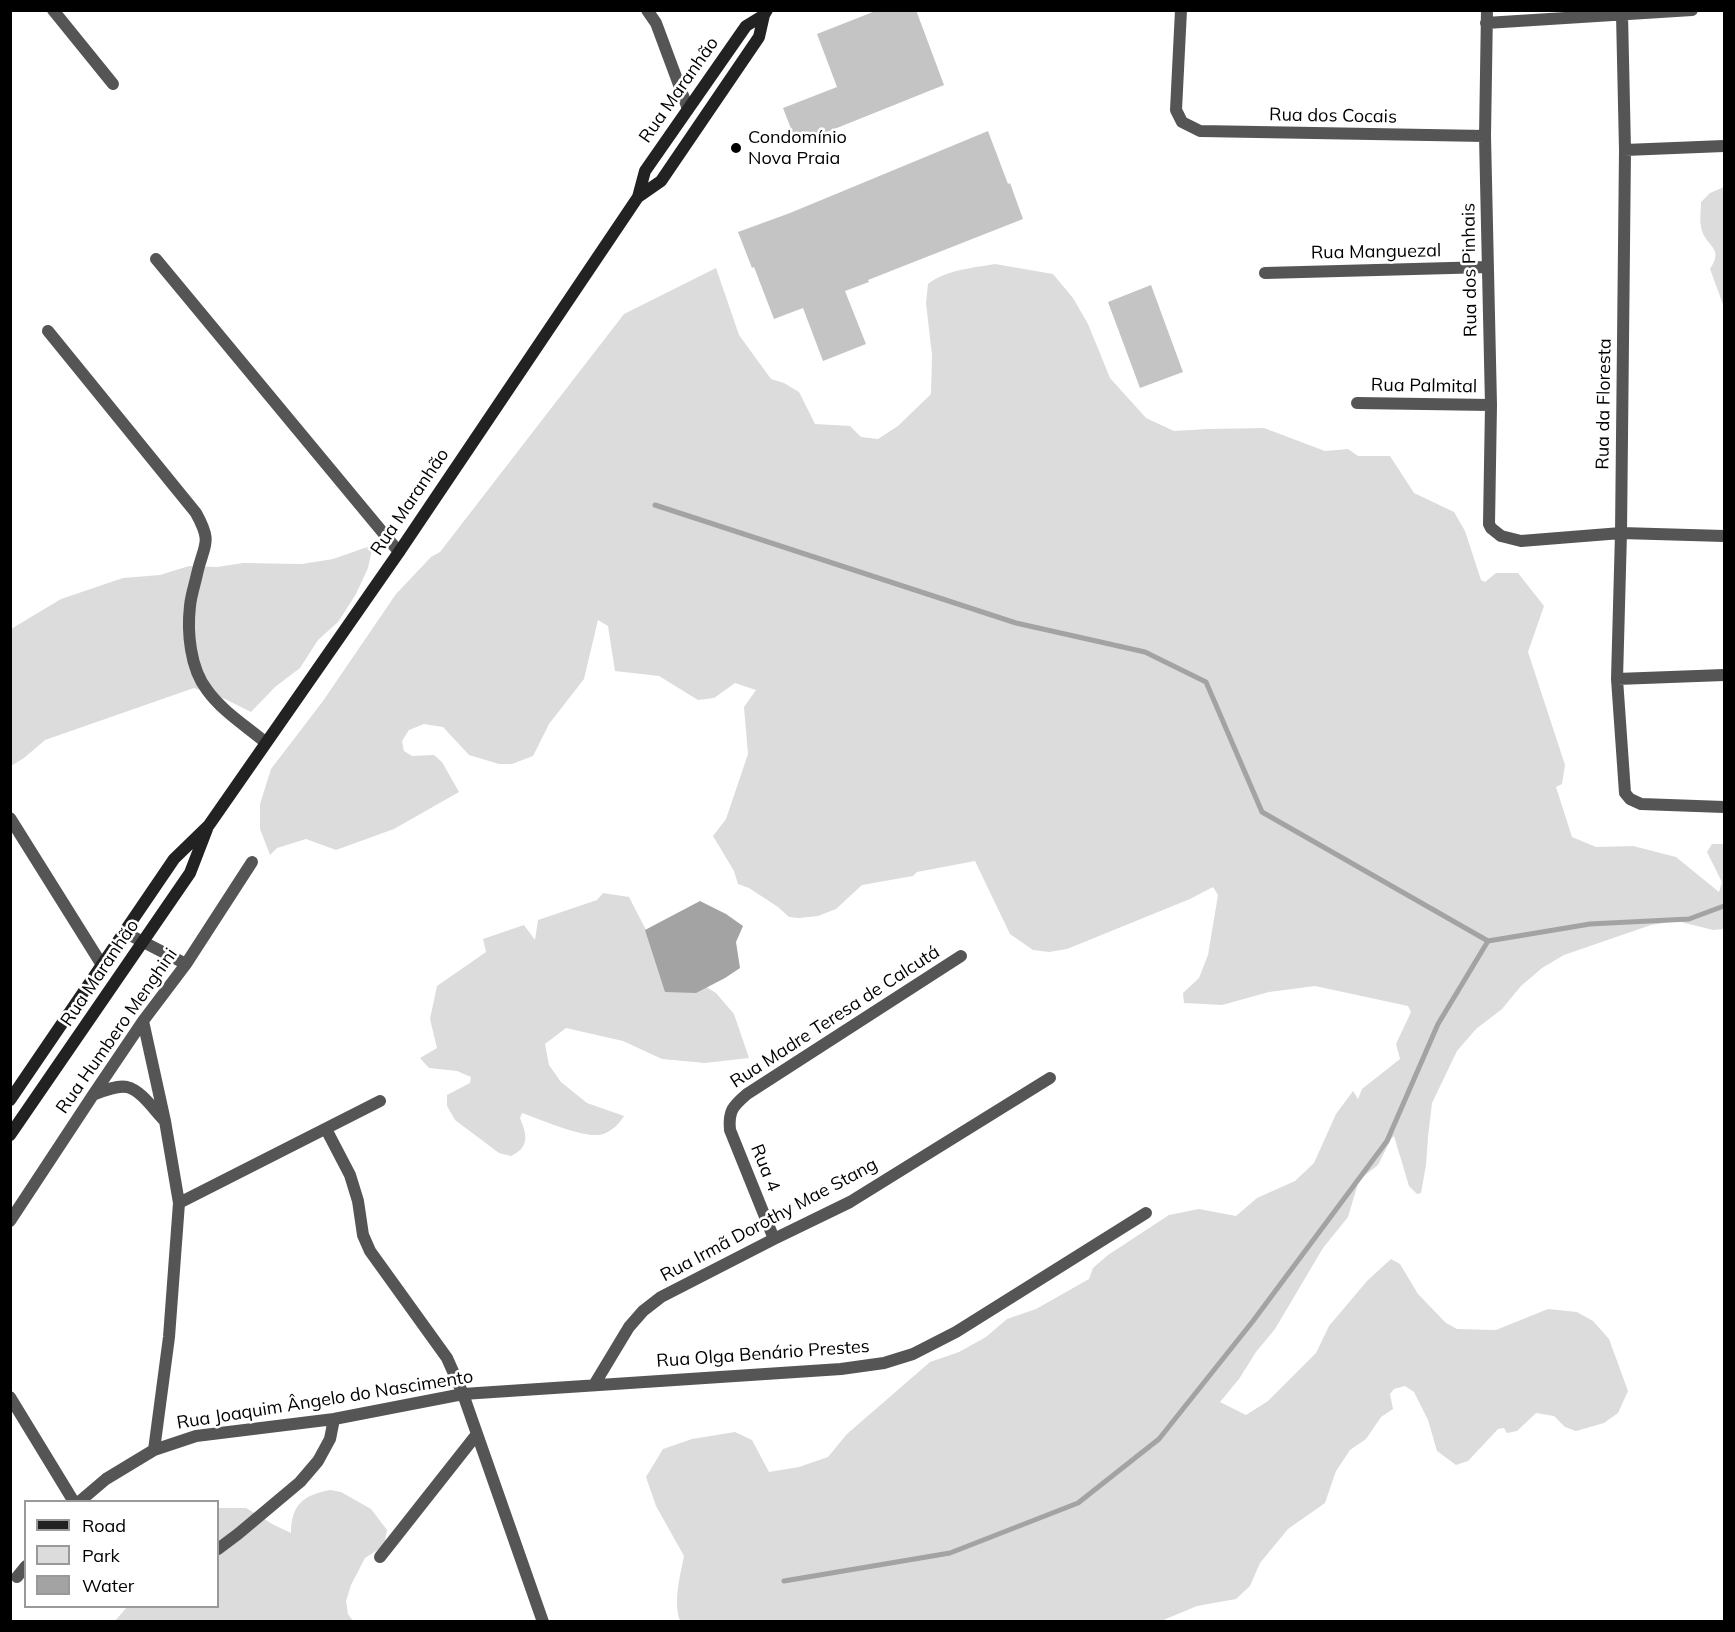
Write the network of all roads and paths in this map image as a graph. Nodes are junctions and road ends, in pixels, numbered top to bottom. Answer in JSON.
{"nodes":[{"id":1,"x":53,"y":10,"type":"edge"},
{"id":2,"x":647,"y":10,"type":"edge"},
{"id":3,"x":1181,"y":10,"type":"edge"},
{"id":4,"x":1692,"y":10,"type":"edge"},
{"id":5,"x":765,"y":13,"type":"edge"},
{"id":6,"x":1622,"y":14,"type":"junction"},
{"id":7,"x":1486,"y":17,"type":"edge"},
{"id":8,"x":113,"y":84,"type":"dead end"},
{"id":9,"x":696,"y":98,"type":"junction"},
{"id":10,"x":712,"y":107,"type":"junction"},
{"id":11,"x":688,"y":109,"type":"junction"},
{"id":12,"x":1485,"y":136,"type":"junction"},
{"id":13,"x":1725,"y":146,"type":"edge"},
{"id":14,"x":1625,"y":150,"type":"junction"},
{"id":15,"x":639,"y":197,"type":"junction"},
{"id":16,"x":156,"y":259,"type":"dead end"},
{"id":17,"x":1488,"y":267,"type":"junction"},
{"id":18,"x":1265,"y":273,"type":"dead end"},
{"id":19,"x":48,"y":331,"type":"dead end"},
{"id":20,"x":1357,"y":403,"type":"dead end"},
{"id":21,"x":1491,"y":405,"type":"junction"},
{"id":22,"x":1621,"y":533,"type":"junction"},
{"id":23,"x":1725,"y":536,"type":"edge"},
{"id":24,"x":399,"y":552,"type":"junction"},
{"id":25,"x":1725,"y":675,"type":"edge"},
{"id":26,"x":1617,"y":679,"type":"junction"},
{"id":27,"x":265,"y":742,"type":"junction"},
{"id":28,"x":1725,"y":807,"type":"edge"},
{"id":29,"x":10,"y":818,"type":"edge"},
{"id":30,"x":208,"y":825,"type":"junction"},
{"id":31,"x":252,"y":862,"type":"dead end"},
{"id":32,"x":124,"y":932,"type":"junction"},
{"id":33,"x":143,"y":942,"type":"junction"},
{"id":34,"x":961,"y":956,"type":"dead end"},
{"id":35,"x":186,"y":964,"type":"junction"},
{"id":36,"x":102,"y":965,"type":"junction"},
{"id":37,"x":143,"y":1022,"type":"junction"},
{"id":38,"x":1050,"y":1078,"type":"dead end"},
{"id":39,"x":93,"y":1095,"type":"junction"},
{"id":40,"x":10,"y":1100,"type":"edge"},
{"id":41,"x":380,"y":1101,"type":"dead end"},
{"id":42,"x":731,"y":1110,"type":"joint"},
{"id":43,"x":165,"y":1121,"type":"junction"},
{"id":44,"x":326,"y":1129,"type":"junction"},
{"id":45,"x":10,"y":1135,"type":"edge"},
{"id":46,"x":179,"y":1203,"type":"junction"},
{"id":47,"x":1146,"y":1213,"type":"dead end"},
{"id":48,"x":10,"y":1221,"type":"edge"},
{"id":49,"x":774,"y":1239,"type":"junction"},
{"id":50,"x":594,"y":1385,"type":"junction"},
{"id":51,"x":463,"y":1394,"type":"junction"},
{"id":52,"x":10,"y":1397,"type":"edge"},
{"id":53,"x":334,"y":1419,"type":"junction"},
{"id":54,"x":477,"y":1434,"type":"junction"},
{"id":55,"x":154,"y":1450,"type":"junction"},
{"id":56,"x":73,"y":1500,"type":"edge"},
{"id":57,"x":82,"y":1500,"type":"edge"},
{"id":58,"x":219,"y":1548,"type":"edge"},
{"id":59,"x":380,"y":1557,"type":"dead end"},
{"id":60,"x":24,"y":1568,"type":"edge"},
{"id":61,"x":17,"y":1576,"type":"dead end"},
{"id":62,"x":543,"y":1622,"type":"edge"}],
"edges":[{"from":1,"to":8,"type":"street"},
{"from":2,"to":11,"type":"street"},
{"from":3,"to":12,"type":"street","name":"Rua dos Cocais"},
{"from":4,"to":6,"type":"street"},
{"from":5,"to":9,"type":"street","name":"Rua Maranhão"},
{"from":5,"to":10,"type":"street","name":"Rua Maranhão"},
{"from":6,"to":7,"type":"street"},
{"from":6,"to":14,"type":"street","name":"Rua da Floresta"},
{"from":7,"to":12,"type":"street","name":"Rua dos Pinhais"},
{"from":9,"to":10,"type":"street"},
{"from":9,"to":11,"type":"street","name":"Rua Maranhão"},
{"from":10,"to":15,"type":"street","name":"Rua Maranhão"},
{"from":11,"to":15,"type":"street","name":"Rua Maranhão"},
{"from":12,"to":17,"type":"street","name":"Rua dos Pinhais"},
{"from":13,"to":14,"type":"street"},
{"from":14,"to":22,"type":"street","name":"Rua da Floresta"},
{"from":15,"to":24,"type":"street","name":"Rua Maranhão"},
{"from":16,"to":24,"type":"street"},
{"from":17,"to":18,"type":"street","name":"Rua Manguezal"},
{"from":17,"to":21,"type":"street","name":"Rua dos Pinhais"},
{"from":19,"to":27,"type":"street"},
{"from":20,"to":21,"type":"street","name":"Rua Palmital"},
{"from":21,"to":22,"type":"street","name":"Rua dos Pinhais"},
{"from":22,"to":23,"type":"street"},
{"from":22,"to":26,"type":"street","name":"Rua da Floresta"},
{"from":24,"to":27,"type":"street","name":"Rua Maranhão"},
{"from":25,"to":26,"type":"street"},
{"from":26,"to":28,"type":"street","name":"Rua da Floresta"},
{"from":27,"to":30,"type":"street","name":"Rua Maranhão"},
{"from":29,"to":36,"type":"street"},
{"from":30,"to":32,"type":"street","name":"Rua Maranhão"},
{"from":30,"to":33,"type":"street","name":"Rua Maranhão"},
{"from":31,"to":35,"type":"street","name":"Rua Humbero Menghini"},
{"from":32,"to":33,"type":"street"},
{"from":32,"to":36,"type":"street","name":"Rua Maranhão"},
{"from":33,"to":35,"type":"street"},
{"from":33,"to":45,"type":"street","name":"Rua Maranhão"},
{"from":34,"to":42,"type":"street","name":"Rua Madre Teresa de Calcutá"},
{"from":35,"to":37,"type":"street","name":"Rua Humbero Menghini"},
{"from":36,"to":40,"type":"street","name":"Rua Maranhão"},
{"from":37,"to":39,"type":"street","name":"Rua Humbero Menghini"},
{"from":37,"to":43,"type":"street"},
{"from":38,"to":49,"type":"street","name":"Rua Irmã Dorothy Mae Stang"},
{"from":39,"to":43,"type":"street"},
{"from":39,"to":48,"type":"street","name":"Rua Humbero Menghini"},
{"from":41,"to":44,"type":"street"},
{"from":42,"to":49,"type":"street","name":"Rua 4"},
{"from":43,"to":46,"type":"street"},
{"from":44,"to":46,"type":"street"},
{"from":44,"to":51,"type":"street"},
{"from":46,"to":55,"type":"street"},
{"from":47,"to":50,"type":"street","name":"Rua Olga Benário Prestes"},
{"from":49,"to":50,"type":"street","name":"Rua Irmã Dorothy Mae Stang"},
{"from":50,"to":51,"type":"street","name":"Rua Joaquim Ângelo do Nascimento"},
{"from":51,"to":53,"type":"street","name":"Rua Joaquim Ângelo do Nascimento"},
{"from":51,"to":54,"type":"street"},
{"from":52,"to":56,"type":"street"},
{"from":53,"to":55,"type":"street","name":"Rua Joaquim Ângelo do Nascimento"},
{"from":53,"to":58,"type":"street"},
{"from":54,"to":59,"type":"street"},
{"from":54,"to":62,"type":"street"},
{"from":55,"to":57,"type":"street","name":"Rua Joaquim Ângelo do Nascimento"},
{"from":60,"to":61,"type":"street"}]}
